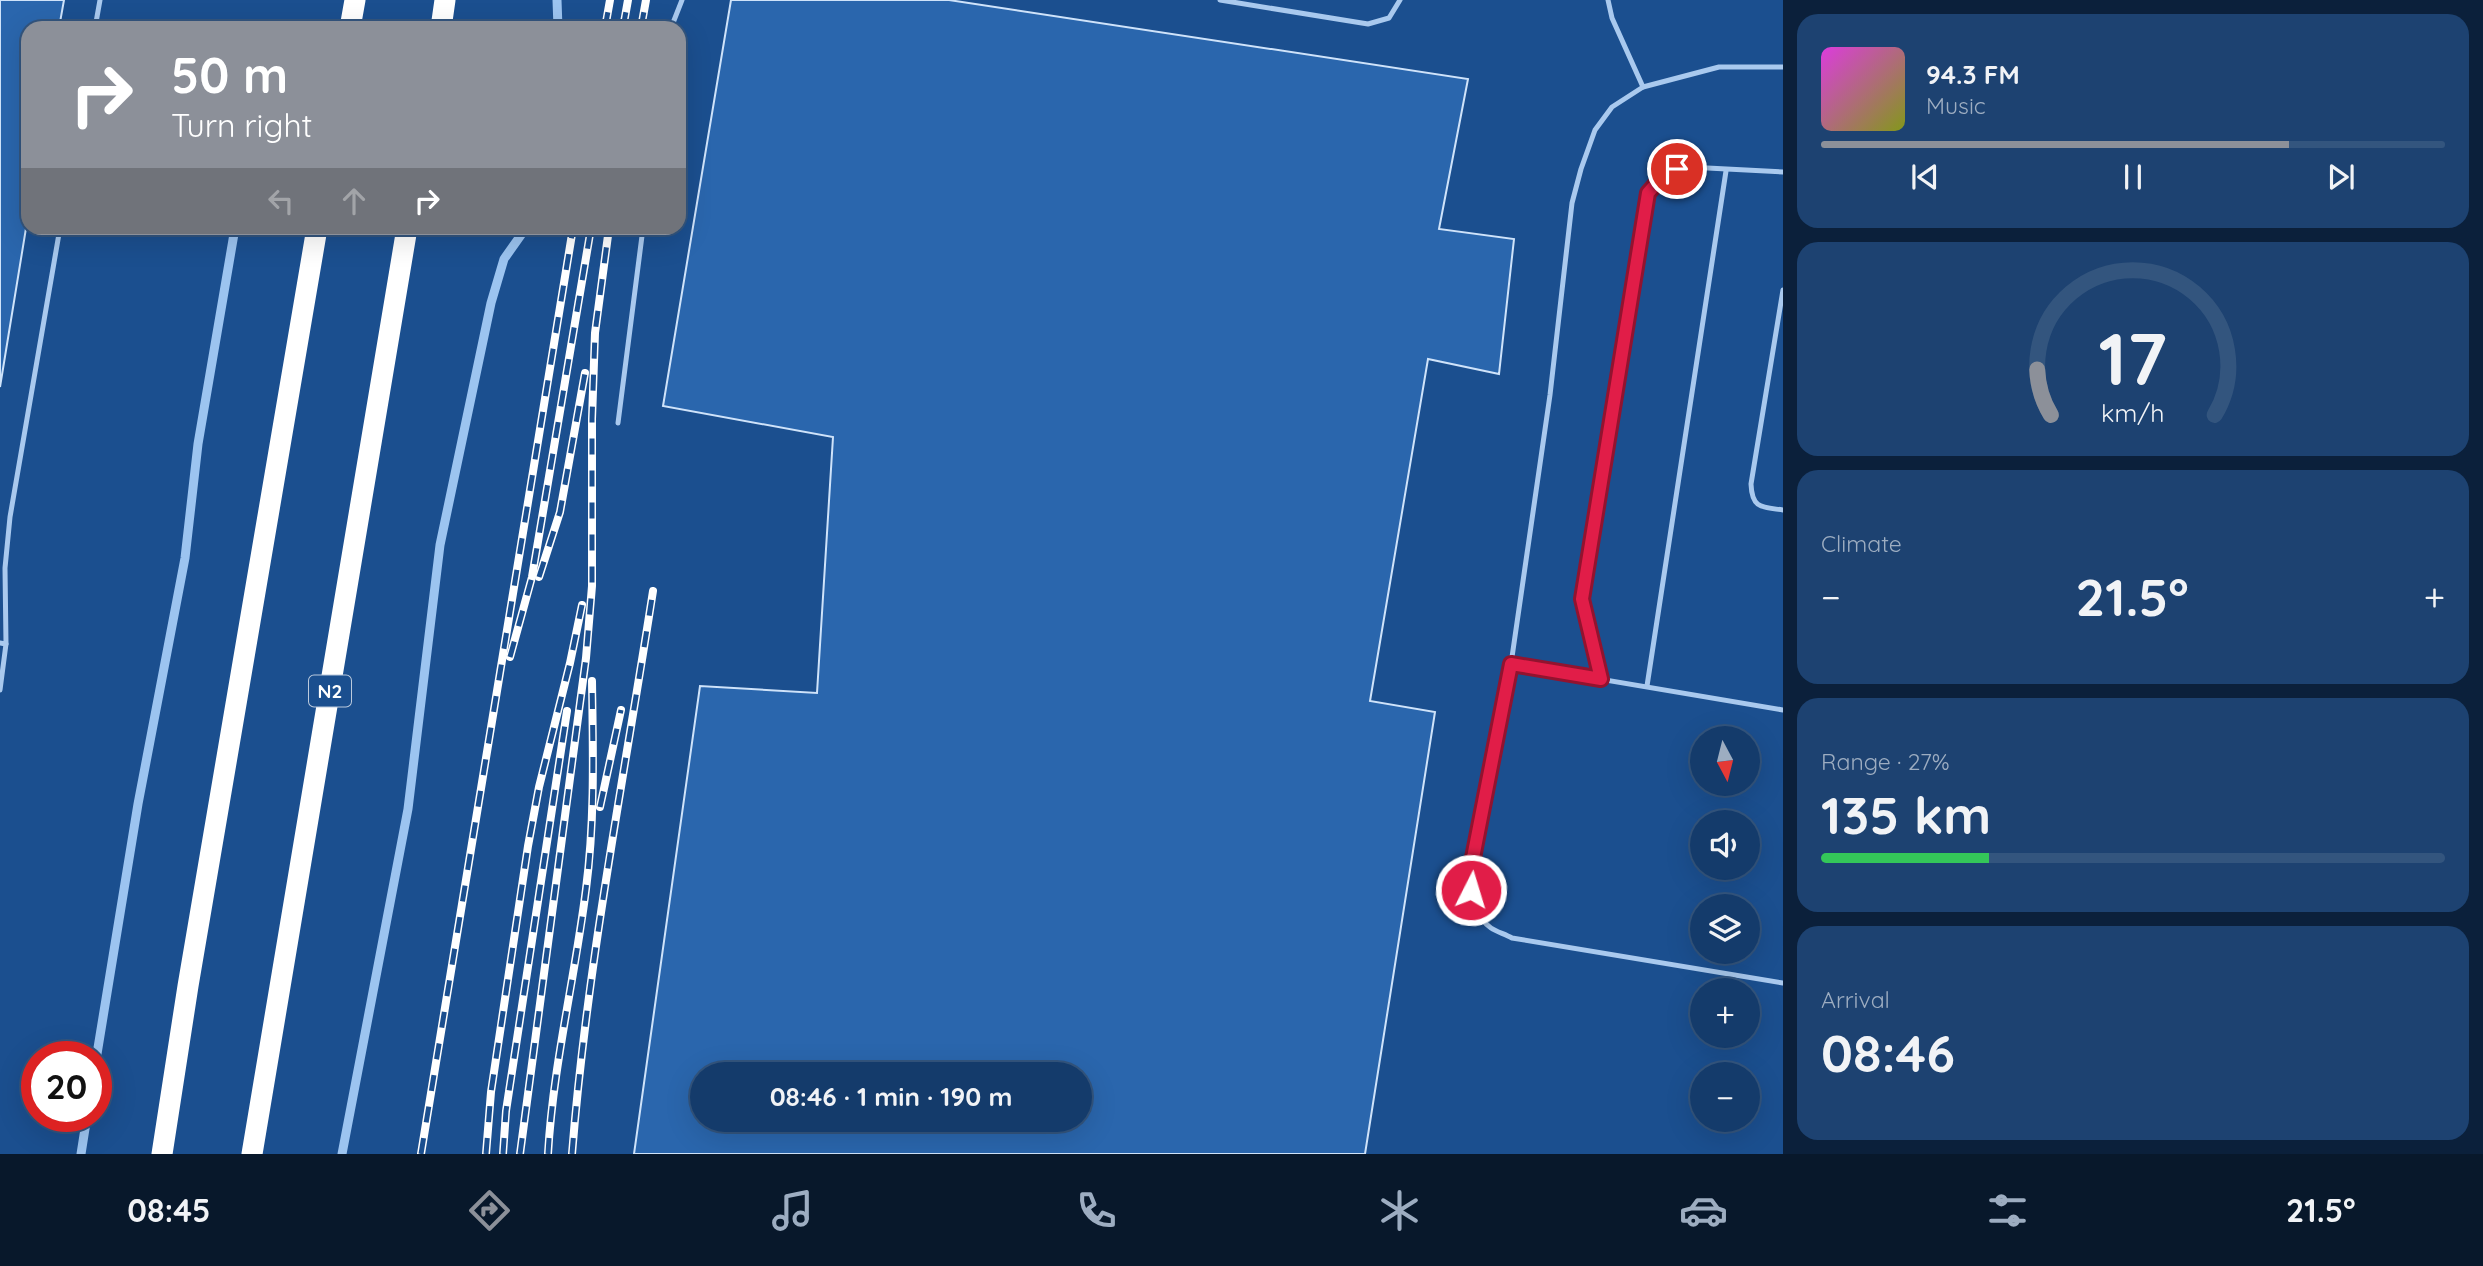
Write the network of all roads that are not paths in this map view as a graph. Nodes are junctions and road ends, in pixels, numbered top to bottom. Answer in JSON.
{"nodes":[{"id":1,"x":100,"y":0,"type":"edge"},
{"id":2,"x":355,"y":0,"type":"edge"},
{"id":3,"x":446,"y":0,"type":"edge"},
{"id":4,"x":682,"y":0,"type":"edge"},
{"id":5,"x":1220,"y":0,"type":"edge"},
{"id":6,"x":1400,"y":0,"type":"edge"},
{"id":7,"x":1608,"y":0,"type":"edge"},
{"id":8,"x":96,"y":21,"type":"edge"},
{"id":9,"x":351,"y":21,"type":"edge"},
{"id":10,"x":442,"y":21,"type":"edge"},
{"id":11,"x":674,"y":21,"type":"edge"},
{"id":12,"x":1783,"y":67,"type":"edge"},
{"id":13,"x":1643,"y":87,"type":"junction"},
{"id":14,"x":1726,"y":171,"type":"junction"},
{"id":15,"x":1783,"y":172,"type":"edge"},
{"id":16,"x":59,"y":235,"type":"edge"},
{"id":17,"x":316,"y":235,"type":"edge"},
{"id":18,"x":406,"y":235,"type":"edge"},
{"id":19,"x":642,"y":235,"type":"edge"},
{"id":20,"x":1783,"y":290,"type":"edge"},
{"id":21,"x":618,"y":423,"type":"dead end"},
{"id":22,"x":1783,"y":510,"type":"edge"},
{"id":23,"x":3,"y":643,"type":"edge"},
{"id":24,"x":1511,"y":664,"type":"junction"},
{"id":25,"x":1601,"y":679,"type":"junction"},
{"id":26,"x":1647,"y":686,"type":"junction"},
{"id":27,"x":0,"y":690,"type":"edge"},
{"id":28,"x":1783,"y":710,"type":"edge"},
{"id":29,"x":1783,"y":983,"type":"edge"},
{"id":30,"x":162,"y":1154,"type":"edge"},
{"id":31,"x":252,"y":1154,"type":"edge"}],
"edges":[{"from":1,"to":8,"type":"lane"},
{"from":2,"to":9,"type":"highway"},
{"from":3,"to":10,"type":"highway"},
{"from":4,"to":11,"type":"lane"},
{"from":5,"to":6,"type":"lane"},
{"from":7,"to":13,"type":"lane"},
{"from":12,"to":13,"type":"lane"},
{"from":13,"to":24,"type":"lane"},
{"from":14,"to":15,"type":"lane"},
{"from":14,"to":25,"type":"lane"},
{"from":14,"to":26,"type":"lane"},
{"from":16,"to":23,"type":"lane"},
{"from":17,"to":30,"type":"highway"},
{"from":18,"to":31,"type":"highway","number":"N2"},
{"from":19,"to":21,"type":"lane"},
{"from":20,"to":22,"type":"lane"},
{"from":23,"to":27,"type":"lane"},
{"from":24,"to":25,"type":"lane"},
{"from":24,"to":29,"type":"lane"},
{"from":25,"to":26,"type":"lane"},
{"from":26,"to":28,"type":"lane"}]}
